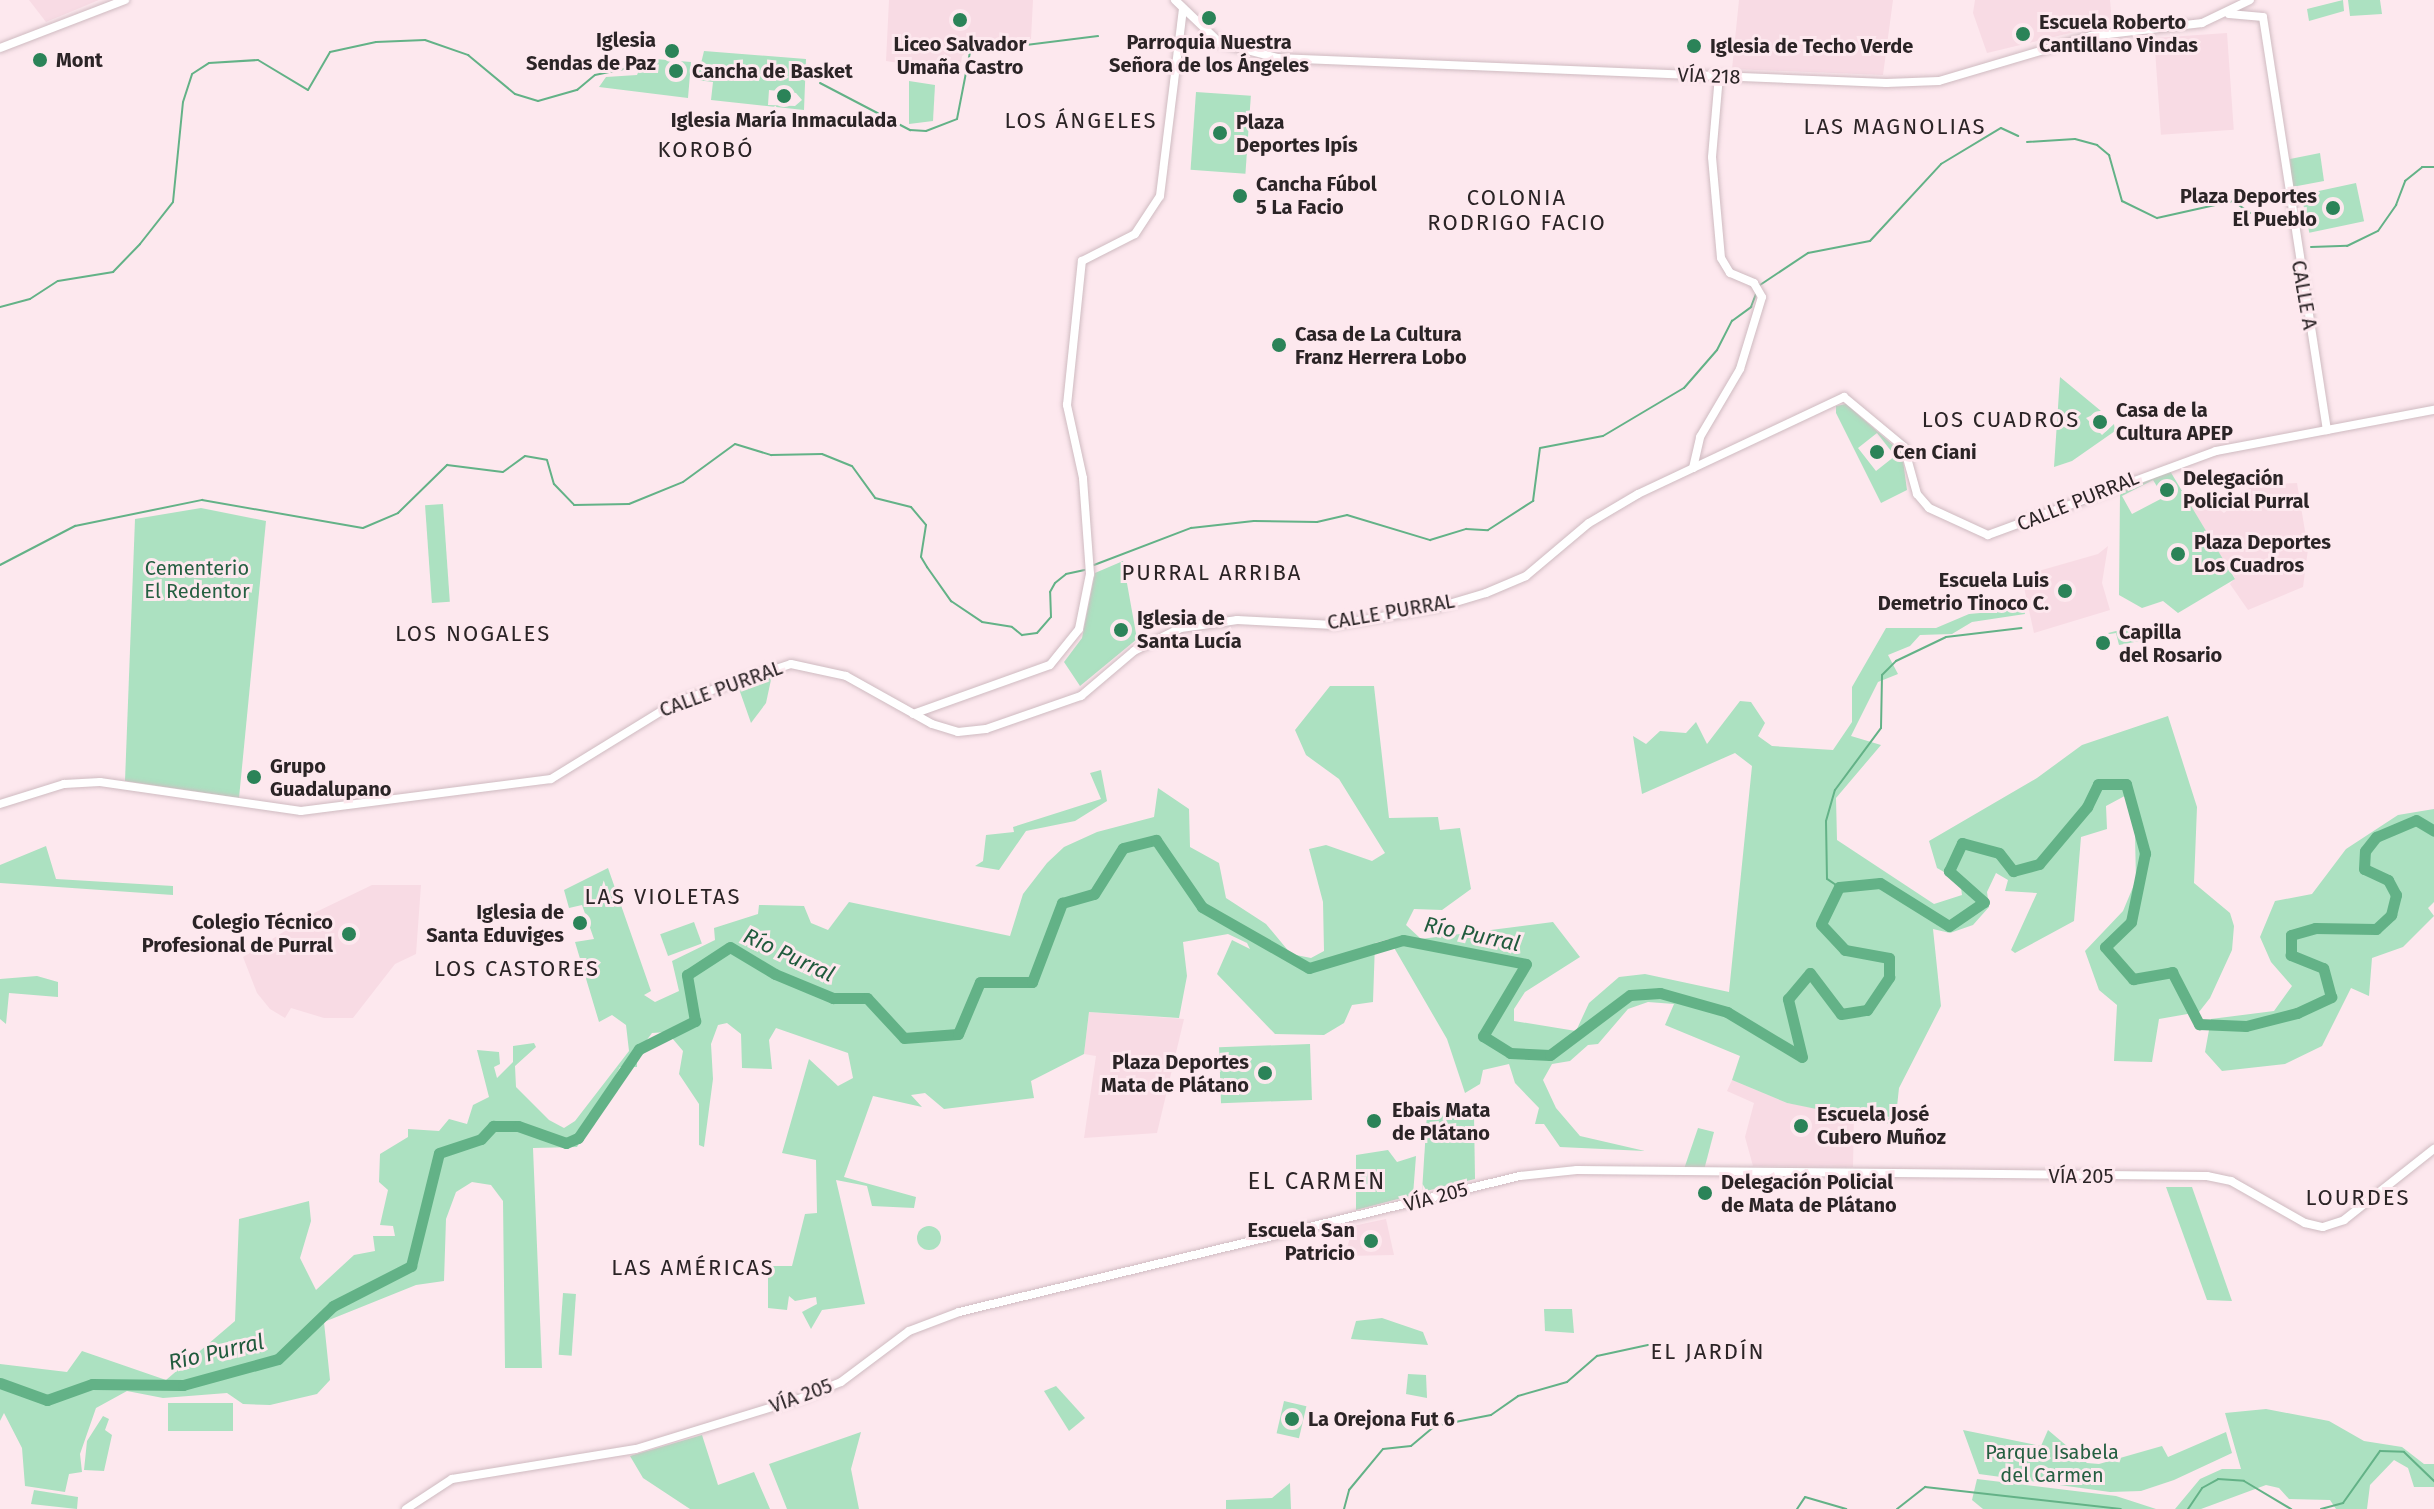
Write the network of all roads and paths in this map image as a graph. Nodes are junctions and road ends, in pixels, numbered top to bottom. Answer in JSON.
{"nodes":[{"id":1,"x":125,"y":0,"type":"edge"},
{"id":2,"x":1175,"y":0,"type":"edge"},
{"id":3,"x":2250,"y":0,"type":"edge"},
{"id":4,"x":1183,"y":9,"type":"junction"},
{"id":5,"x":2229,"y":14,"type":"junction"},
{"id":6,"x":0,"y":48,"type":"edge"},
{"id":7,"x":1719,"y":76,"type":"junction"},
{"id":8,"x":2434,"y":410,"type":"edge"},
{"id":9,"x":2327,"y":430,"type":"junction"},
{"id":10,"x":1693,"y":468,"type":"junction"},
{"id":11,"x":912,"y":715,"type":"junction"},
{"id":12,"x":0,"y":804,"type":"edge"},
{"id":13,"x":2434,"y":1149,"type":"edge"},
{"id":14,"x":406,"y":1509,"type":"edge"}],
"edges":[{"from":1,"to":6,"type":"street"},
{"from":2,"to":4,"type":"street","name":"VÍA 218"},
{"from":3,"to":5,"type":"street","name":"VÍA 218"},
{"from":4,"to":7,"type":"street","name":"VÍA 218"},
{"from":4,"to":11,"type":"street"},
{"from":5,"to":7,"type":"street","name":"VÍA 218"},
{"from":5,"to":9,"type":"street","name":"CALLE A"},
{"from":7,"to":10,"type":"street"},
{"from":8,"to":9,"type":"street","name":"CALLE PURRAL"},
{"from":9,"to":10,"type":"street","name":"CALLE PURRAL"},
{"from":10,"to":11,"type":"street","name":"CALLE PURRAL"},
{"from":11,"to":12,"type":"street","name":"CALLE PURRAL"},
{"from":13,"to":14,"type":"street","name":"VÍA 205"}]}
